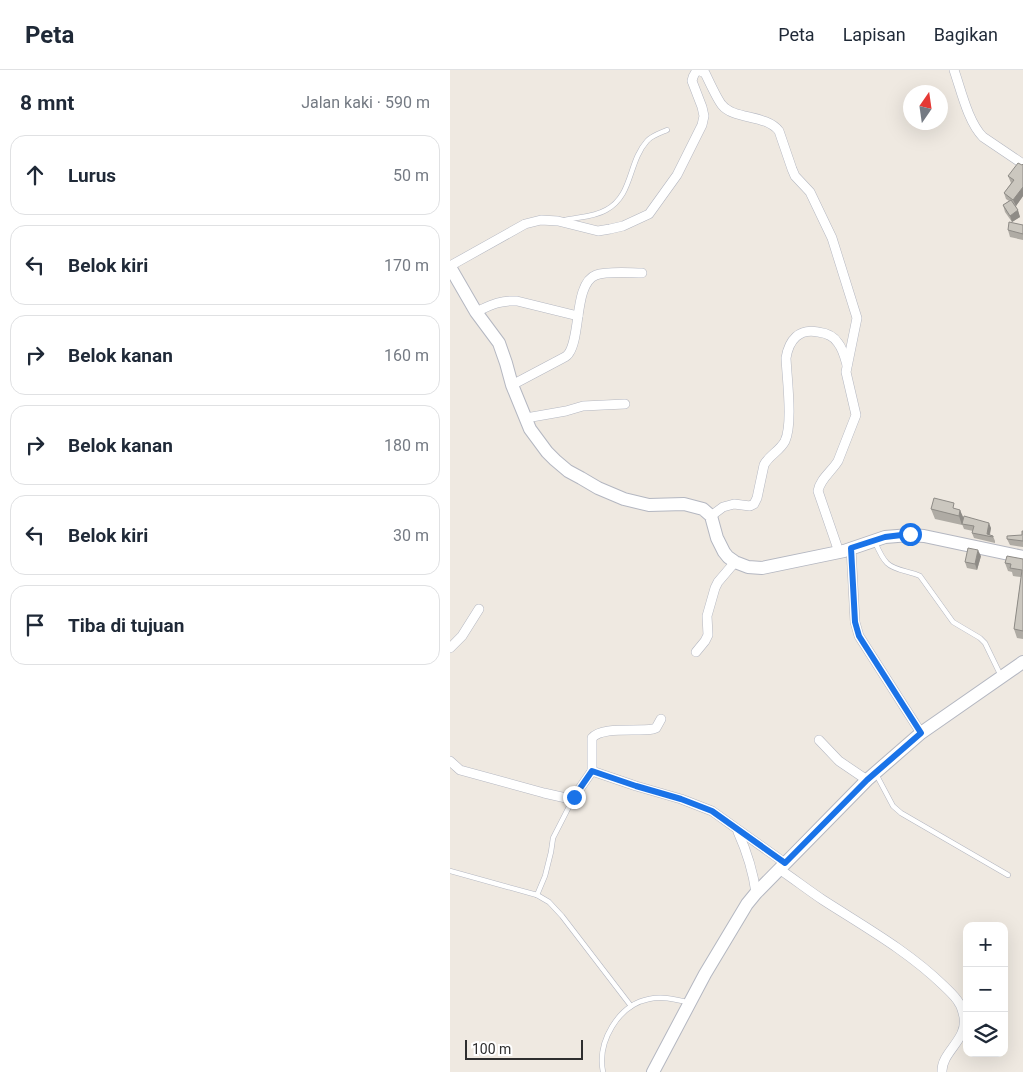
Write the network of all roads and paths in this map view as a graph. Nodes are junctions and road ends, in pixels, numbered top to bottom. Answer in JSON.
{"nodes":[{"id":1,"x":954,"y":70,"type":"edge"},
{"id":2,"x":667,"y":130,"type":"dead end"},
{"id":3,"x":1023,"y":164,"type":"edge"},
{"id":4,"x":558,"y":221,"type":"junction"},
{"id":5,"x":450,"y":266,"type":"edge"},
{"id":6,"x":642,"y":273,"type":"dead end"},
{"id":7,"x":476,"y":312,"type":"junction"},
{"id":8,"x":578,"y":316,"type":"junction"},
{"id":9,"x":847,"y":365,"type":"junction"},
{"id":10,"x":512,"y":384,"type":"junction"},
{"id":11,"x":625,"y":404,"type":"dead end"},
{"id":12,"x":526,"y":418,"type":"junction"},
{"id":13,"x":711,"y":516,"type":"junction"},
{"id":14,"x":874,"y":541,"type":"junction"},
{"id":15,"x":845,"y":550,"type":"junction"},
{"id":16,"x":1023,"y":557,"type":"edge"},
{"id":17,"x":735,"y":562,"type":"junction"},
{"id":18,"x":479,"y":609,"type":"dead end"},
{"id":19,"x":450,"y":648,"type":"edge"},
{"id":20,"x":696,"y":652,"type":"dead end"},
{"id":21,"x":1023,"y":662,"type":"edge"},
{"id":22,"x":1001,"y":677,"type":"junction"},
{"id":23,"x":661,"y":720,"type":"dead end"},
{"id":24,"x":921,"y":733,"type":"junction"},
{"id":25,"x":819,"y":740,"type":"dead end"},
{"id":26,"x":450,"y":761,"type":"edge"},
{"id":27,"x":592,"y":771,"type":"junction"},
{"id":28,"x":871,"y":776,"type":"junction"},
{"id":29,"x":574,"y":797,"type":"junction"},
{"id":30,"x":736,"y":828,"type":"junction"},
{"id":31,"x":782,"y":866,"type":"junction"},
{"id":32,"x":450,"y":871,"type":"edge"},
{"id":33,"x":1008,"y":875,"type":"dead end"},
{"id":34,"x":756,"y":894,"type":"junction"},
{"id":35,"x":538,"y":895,"type":"junction"},
{"id":36,"x":690,"y":1002,"type":"junction"},
{"id":37,"x":632,"y":1006,"type":"junction"},
{"id":38,"x":603,"y":1072,"type":"edge"},
{"id":39,"x":653,"y":1072,"type":"edge"},
{"id":40,"x":942,"y":1072,"type":"edge"}],
"edges":[{"from":1,"to":3,"type":"street"},
{"from":2,"to":4,"type":"lane"},
{"from":4,"to":5,"type":"street"},
{"from":4,"to":9,"type":"street"},
{"from":5,"to":7,"type":"street"},
{"from":6,"to":8,"type":"street"},
{"from":7,"to":8,"type":"street"},
{"from":7,"to":10,"type":"street"},
{"from":8,"to":10,"type":"street"},
{"from":9,"to":13,"type":"street"},
{"from":9,"to":15,"type":"street"},
{"from":10,"to":12,"type":"street"},
{"from":11,"to":12,"type":"street"},
{"from":12,"to":13,"type":"street"},
{"from":13,"to":17,"type":"street"},
{"from":14,"to":15,"type":"street"},
{"from":14,"to":16,"type":"street"},
{"from":14,"to":22,"type":"lane"},
{"from":15,"to":17,"type":"street"},
{"from":15,"to":24,"type":"street"},
{"from":17,"to":20,"type":"street"},
{"from":18,"to":19,"type":"street"},
{"from":21,"to":22,"type":"street"},
{"from":22,"to":24,"type":"street"},
{"from":23,"to":27,"type":"street"},
{"from":24,"to":28,"type":"street"},
{"from":25,"to":28,"type":"street"},
{"from":26,"to":29,"type":"street"},
{"from":27,"to":29,"type":"street"},
{"from":27,"to":30,"type":"street"},
{"from":28,"to":31,"type":"street"},
{"from":28,"to":33,"type":"lane"},
{"from":29,"to":35,"type":"lane"},
{"from":30,"to":31,"type":"street"},
{"from":30,"to":34,"type":"street"},
{"from":31,"to":34,"type":"street"},
{"from":31,"to":40,"type":"street"},
{"from":32,"to":35,"type":"lane"},
{"from":34,"to":36,"type":"street"},
{"from":35,"to":37,"type":"lane"},
{"from":36,"to":37,"type":"lane"},
{"from":36,"to":39,"type":"street"},
{"from":37,"to":38,"type":"lane"}]}
